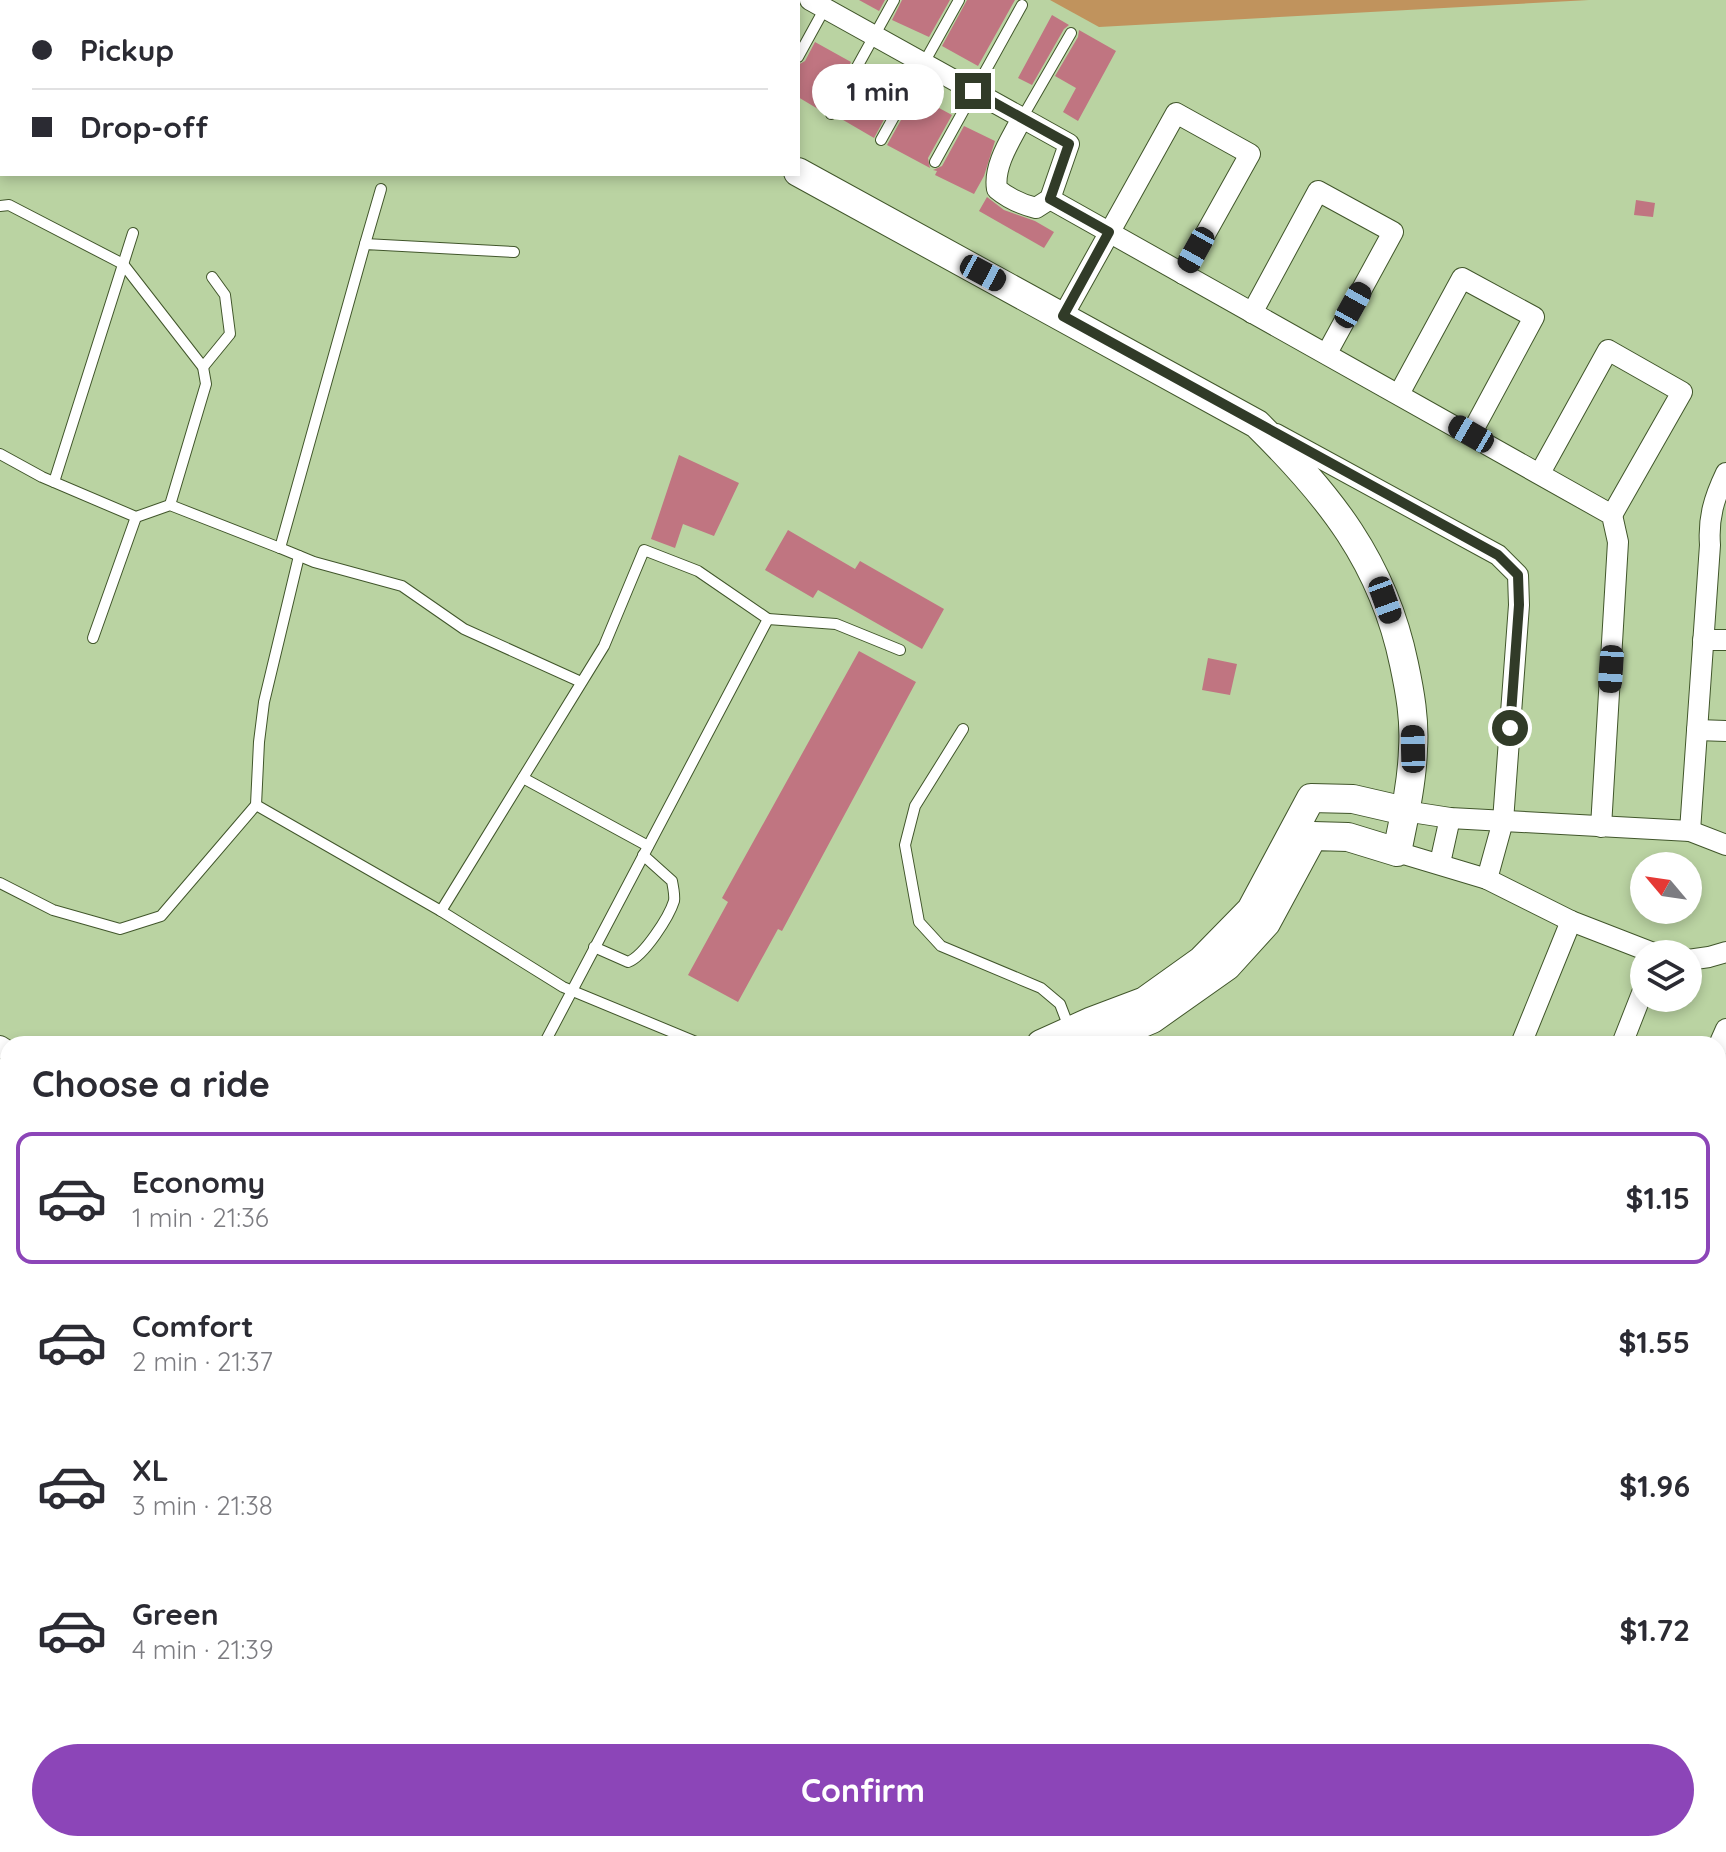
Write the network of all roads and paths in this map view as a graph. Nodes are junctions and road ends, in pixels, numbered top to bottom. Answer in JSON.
{"nodes":[{"id":1,"x":894,"y":0,"type":"edge"},
{"id":2,"x":959,"y":0,"type":"edge"},
{"id":3,"x":821,"y":3,"type":"edge"},
{"id":4,"x":1022,"y":5,"type":"dead end"},
{"id":5,"x":1071,"y":33,"type":"dead end"},
{"id":6,"x":875,"y":36,"type":"junction"},
{"id":7,"x":800,"y":52,"type":"edge"},
{"id":8,"x":924,"y":64,"type":"junction"},
{"id":9,"x":973,"y":91,"type":"junction"},
{"id":10,"x":831,"y":114,"type":"dead end"},
{"id":11,"x":1022,"y":118,"type":"junction"},
{"id":12,"x":881,"y":140,"type":"dead end"},
{"id":13,"x":935,"y":162,"type":"dead end"},
{"id":14,"x":800,"y":173,"type":"edge"},
{"id":15,"x":381,"y":189,"type":"dead end"},
{"id":16,"x":1050,"y":199,"type":"junction"},
{"id":17,"x":0,"y":206,"type":"edge"},
{"id":18,"x":1109,"y":232,"type":"junction"},
{"id":19,"x":133,"y":233,"type":"dead end"},
{"id":20,"x":365,"y":244,"type":"junction"},
{"id":21,"x":514,"y":252,"type":"dead end"},
{"id":22,"x":123,"y":264,"type":"junction"},
{"id":23,"x":1183,"y":274,"type":"junction"},
{"id":24,"x":212,"y":277,"type":"dead end"},
{"id":25,"x":1252,"y":313,"type":"junction"},
{"id":26,"x":1063,"y":316,"type":"junction"},
{"id":27,"x":1327,"y":353,"type":"junction"},
{"id":28,"x":203,"y":367,"type":"junction"},
{"id":29,"x":1399,"y":394,"type":"junction"},
{"id":30,"x":1257,"y":424,"type":"junction"},
{"id":31,"x":1471,"y":434,"type":"junction"},
{"id":32,"x":0,"y":454,"type":"edge"},
{"id":33,"x":1540,"y":473,"type":"junction"},
{"id":34,"x":1726,"y":473,"type":"edge"},
{"id":35,"x":54,"y":482,"type":"junction"},
{"id":36,"x":170,"y":505,"type":"junction"},
{"id":37,"x":1612,"y":515,"type":"junction"},
{"id":38,"x":136,"y":517,"type":"junction"},
{"id":39,"x":1718,"y":545,"type":"edge"},
{"id":40,"x":280,"y":548,"type":"junction"},
{"id":41,"x":299,"y":556,"type":"junction"},
{"id":42,"x":768,"y":619,"type":"junction"},
{"id":43,"x":93,"y":638,"type":"dead end"},
{"id":44,"x":1703,"y":640,"type":"junction"},
{"id":45,"x":1726,"y":640,"type":"edge"},
{"id":46,"x":900,"y":650,"type":"dead end"},
{"id":47,"x":581,"y":682,"type":"junction"},
{"id":48,"x":963,"y":729,"type":"dead end"},
{"id":49,"x":1697,"y":730,"type":"junction"},
{"id":50,"x":1726,"y":731,"type":"edge"},
{"id":51,"x":523,"y":778,"type":"junction"},
{"id":52,"x":256,"y":805,"type":"junction"},
{"id":53,"x":1405,"y":811,"type":"junction"},
{"id":54,"x":1450,"y":818,"type":"junction"},
{"id":55,"x":1503,"y":821,"type":"junction"},
{"id":56,"x":1601,"y":827,"type":"junction"},
{"id":57,"x":1690,"y":831,"type":"junction"},
{"id":58,"x":1726,"y":845,"type":"edge"},
{"id":59,"x":645,"y":850,"type":"junction"},
{"id":60,"x":1397,"y":852,"type":"junction"},
{"id":61,"x":1440,"y":863,"type":"junction"},
{"id":62,"x":1487,"y":879,"type":"junction"},
{"id":63,"x":0,"y":883,"type":"edge"},
{"id":64,"x":441,"y":911,"type":"junction"},
{"id":65,"x":1571,"y":921,"type":"junction"},
{"id":66,"x":1630,"y":944,"type":"edge"},
{"id":67,"x":594,"y":947,"type":"junction"},
{"id":68,"x":1726,"y":952,"type":"edge"},
{"id":69,"x":1702,"y":958,"type":"edge"},
{"id":70,"x":571,"y":991,"type":"junction"},
{"id":71,"x":1635,"y":1012,"type":"edge"},
{"id":72,"x":548,"y":1036,"type":"edge"},
{"id":73,"x":681,"y":1036,"type":"edge"},
{"id":74,"x":1077,"y":1036,"type":"edge"},
{"id":75,"x":1084,"y":1036,"type":"edge"},
{"id":76,"x":1090,"y":1036,"type":"edge"},
{"id":77,"x":1524,"y":1036,"type":"edge"},
{"id":78,"x":1625,"y":1036,"type":"edge"}],
"edges":[{"from":1,"to":6,"type":"lane"},
{"from":2,"to":8,"type":"lane"},
{"from":3,"to":6,"type":"street"},
{"from":3,"to":7,"type":"lane"},
{"from":4,"to":9,"type":"lane"},
{"from":5,"to":11,"type":"lane"},
{"from":6,"to":8,"type":"street"},
{"from":6,"to":10,"type":"lane"},
{"from":8,"to":9,"type":"street"},
{"from":8,"to":12,"type":"lane"},
{"from":9,"to":11,"type":"street"},
{"from":9,"to":13,"type":"lane"},
{"from":11,"to":16,"type":"street"},
{"from":11,"to":16,"type":"street"},
{"from":14,"to":26,"type":"street"},
{"from":15,"to":20,"type":"lane"},
{"from":16,"to":18,"type":"street"},
{"from":17,"to":22,"type":"lane"},
{"from":18,"to":23,"type":"street"},
{"from":18,"to":23,"type":"street"},
{"from":18,"to":26,"type":"street"},
{"from":19,"to":22,"type":"lane"},
{"from":20,"to":21,"type":"lane"},
{"from":20,"to":40,"type":"lane"},
{"from":22,"to":28,"type":"lane"},
{"from":22,"to":35,"type":"lane"},
{"from":23,"to":25,"type":"street"},
{"from":24,"to":28,"type":"lane"},
{"from":25,"to":27,"type":"street"},
{"from":25,"to":27,"type":"street"},
{"from":26,"to":30,"type":"street"},
{"from":27,"to":29,"type":"street"},
{"from":28,"to":36,"type":"lane"},
{"from":29,"to":31,"type":"street"},
{"from":29,"to":31,"type":"street"},
{"from":30,"to":53,"type":"street"},
{"from":30,"to":55,"type":"street"},
{"from":31,"to":33,"type":"street"},
{"from":32,"to":35,"type":"lane"},
{"from":33,"to":37,"type":"street"},
{"from":33,"to":37,"type":"street"},
{"from":34,"to":39,"type":"street"},
{"from":35,"to":38,"type":"lane"},
{"from":36,"to":38,"type":"lane"},
{"from":36,"to":40,"type":"lane"},
{"from":37,"to":56,"type":"street"},
{"from":38,"to":43,"type":"lane"},
{"from":39,"to":44,"type":"street"},
{"from":40,"to":41,"type":"lane"},
{"from":41,"to":47,"type":"lane"},
{"from":41,"to":52,"type":"lane"},
{"from":42,"to":46,"type":"lane"},
{"from":42,"to":47,"type":"lane"},
{"from":42,"to":59,"type":"lane"},
{"from":44,"to":45,"type":"street"},
{"from":44,"to":49,"type":"street"},
{"from":47,"to":51,"type":"lane"},
{"from":48,"to":74,"type":"lane"},
{"from":49,"to":50,"type":"street"},
{"from":49,"to":57,"type":"street"},
{"from":51,"to":59,"type":"lane"},
{"from":51,"to":64,"type":"lane"},
{"from":52,"to":63,"type":"lane"},
{"from":52,"to":64,"type":"lane"},
{"from":53,"to":54,"type":"street"},
{"from":53,"to":60,"type":"street"},
{"from":53,"to":75,"type":"street"},
{"from":54,"to":55,"type":"street"},
{"from":54,"to":61,"type":"street"},
{"from":55,"to":56,"type":"street"},
{"from":55,"to":62,"type":"street"},
{"from":56,"to":57,"type":"street"},
{"from":57,"to":58,"type":"street"},
{"from":59,"to":67,"type":"lane"},
{"from":59,"to":67,"type":"lane"},
{"from":60,"to":61,"type":"street"},
{"from":60,"to":76,"type":"street"},
{"from":61,"to":62,"type":"street"},
{"from":62,"to":65,"type":"street"},
{"from":64,"to":70,"type":"lane"},
{"from":65,"to":66,"type":"street"},
{"from":65,"to":77,"type":"street"},
{"from":67,"to":70,"type":"lane"},
{"from":68,"to":69,"type":"street"},
{"from":70,"to":72,"type":"lane"},
{"from":70,"to":73,"type":"lane"},
{"from":71,"to":78,"type":"street"}]}
